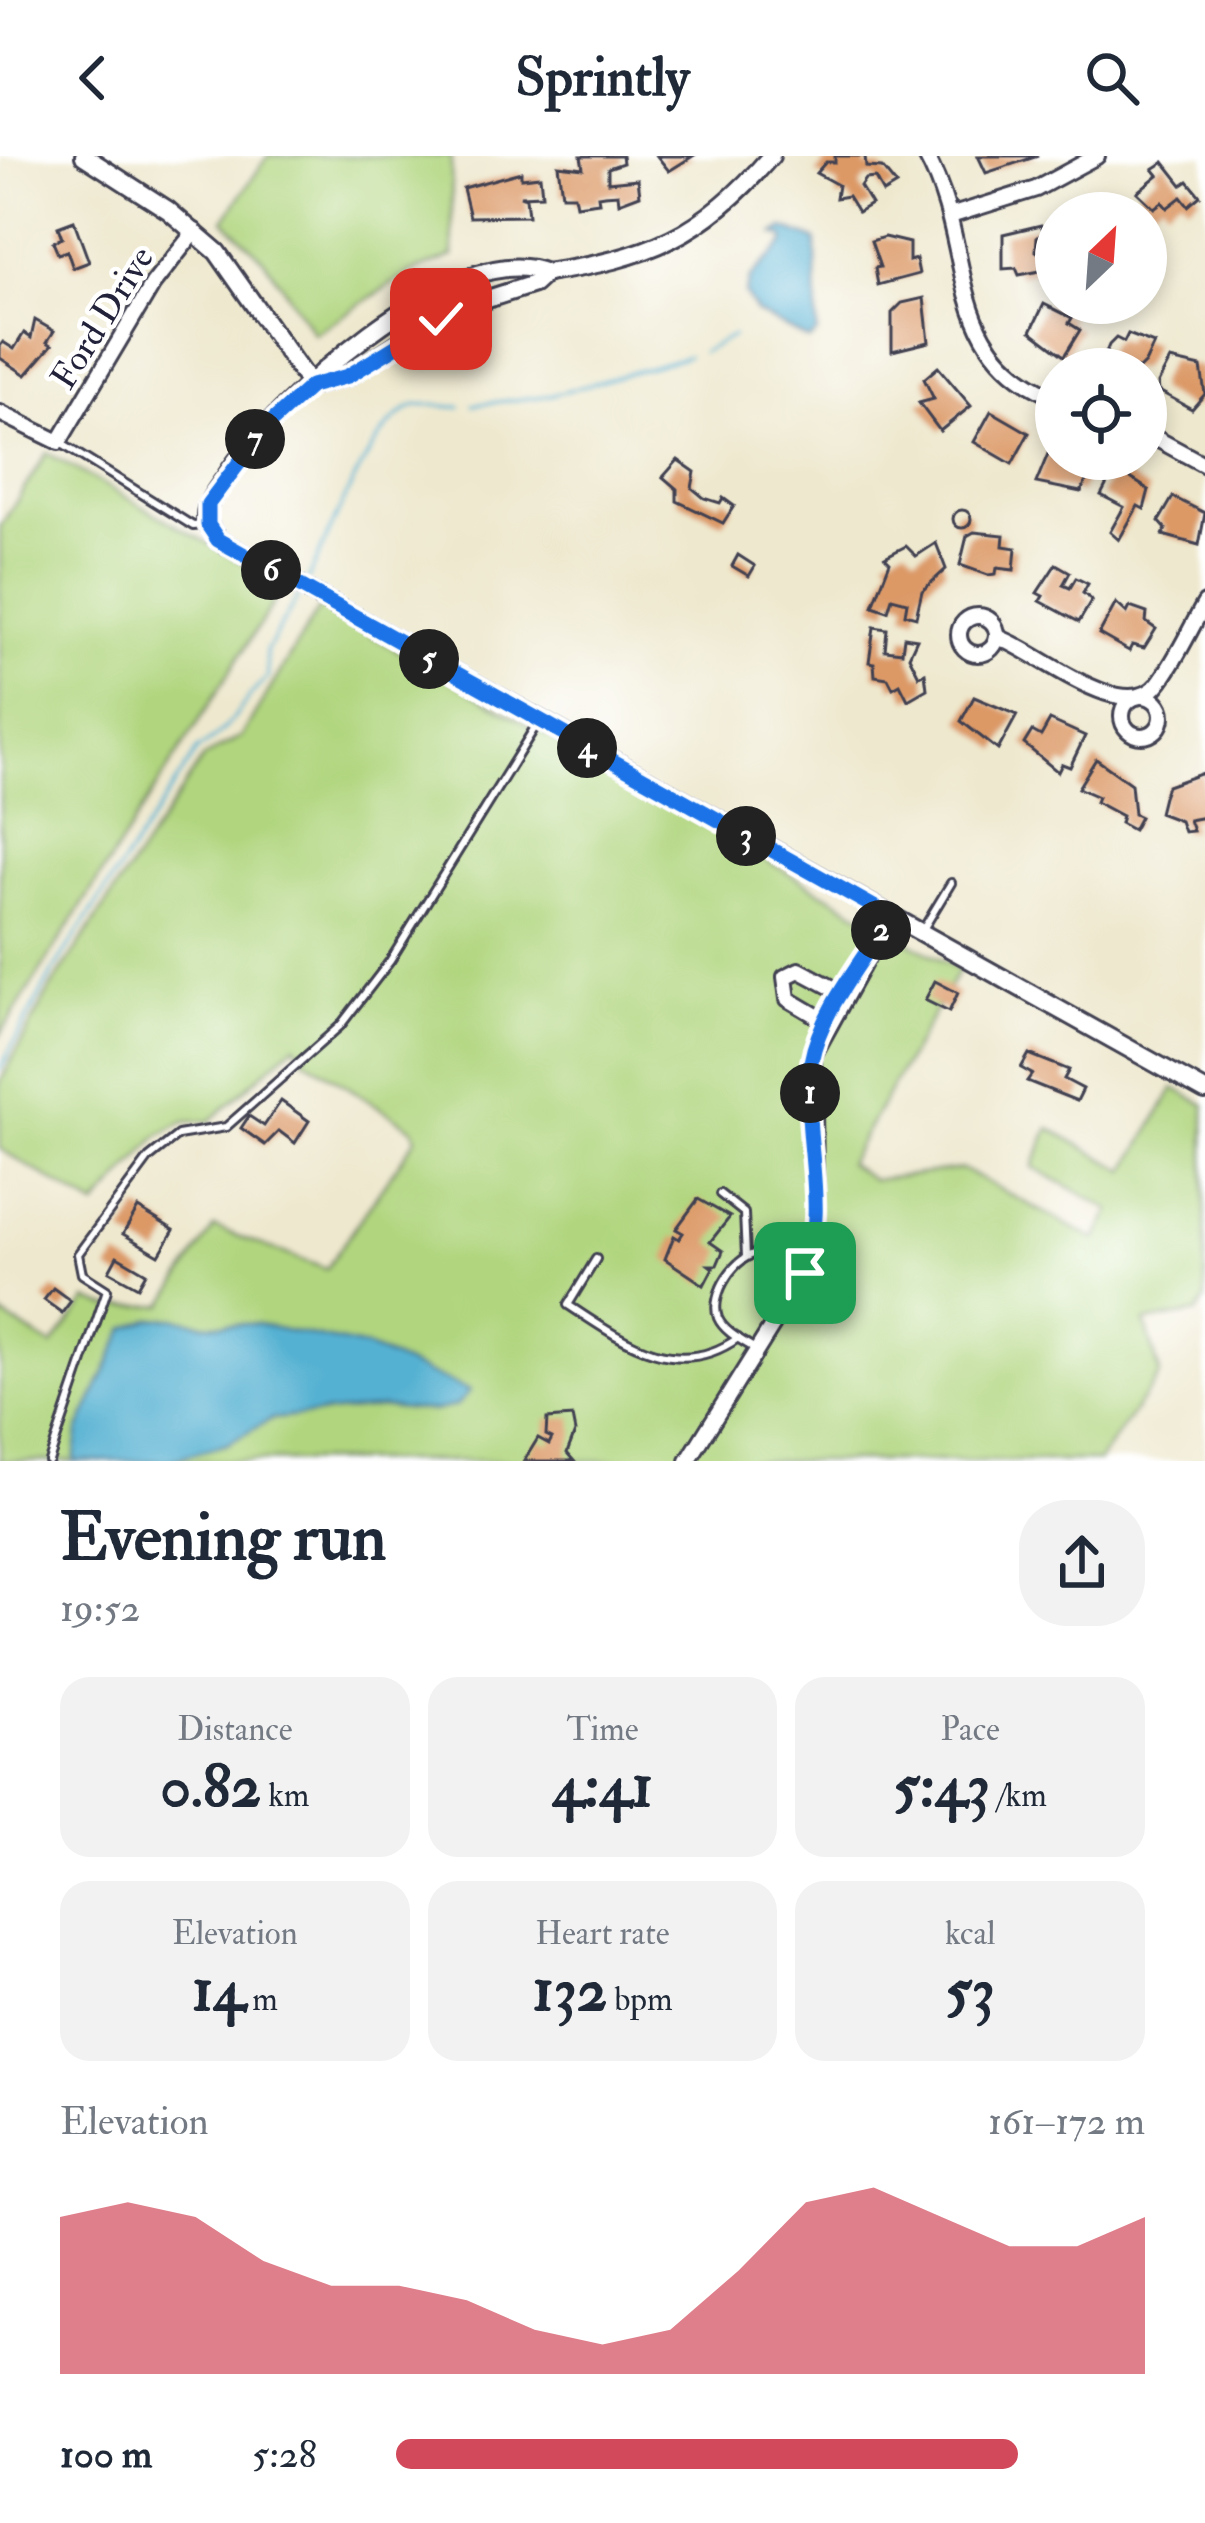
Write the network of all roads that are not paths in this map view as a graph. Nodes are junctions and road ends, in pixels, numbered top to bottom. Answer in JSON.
{"nodes":[{"id":1,"x":85,"y":156,"type":"edge"},
{"id":2,"x":771,"y":156,"type":"edge"},
{"id":3,"x":926,"y":156,"type":"edge"},
{"id":4,"x":1097,"y":156,"type":"edge"},
{"id":5,"x":950,"y":216,"type":"junction"},
{"id":6,"x":195,"y":231,"type":"junction"},
{"id":7,"x":546,"y":273,"type":"junction"},
{"id":8,"x":311,"y":386,"type":"junction"},
{"id":9,"x":1035,"y":387,"type":"edge"},
{"id":10,"x":0,"y":413,"type":"edge"},
{"id":11,"x":59,"y":442,"type":"junction"},
{"id":12,"x":1167,"y":445,"type":"edge"},
{"id":13,"x":1205,"y":465,"type":"edge"},
{"id":14,"x":213,"y":532,"type":"junction"},
{"id":15,"x":1205,"y":603,"type":"edge"},
{"id":16,"x":997,"y":637,"type":"dead end"},
{"id":17,"x":538,"y":721,"type":"junction"},
{"id":18,"x":951,"y":883,"type":"dead end"},
{"id":19,"x":890,"y":916,"type":"junction"},
{"id":20,"x":920,"y":934,"type":"junction"},
{"id":21,"x":844,"y":994,"type":"junction"},
{"id":22,"x":826,"y":1022,"type":"junction"},
{"id":23,"x":1205,"y":1091,"type":"edge"},
{"id":24,"x":720,"y":1194,"type":"dead end"},
{"id":25,"x":746,"y":1256,"type":"junction"},
{"id":26,"x":596,"y":1259,"type":"dead end"},
{"id":27,"x":805,"y":1273,"type":"junction"},
{"id":28,"x":738,"y":1337,"type":"junction"},
{"id":29,"x":758,"y":1351,"type":"junction"},
{"id":30,"x":49,"y":1461,"type":"edge"},
{"id":31,"x":688,"y":1461,"type":"edge"}],
"edges":[{"from":1,"to":6,"type":"street"},
{"from":2,"to":7,"type":"street"},
{"from":3,"to":5,"type":"street"},
{"from":4,"to":5,"type":"street"},
{"from":5,"to":9,"type":"street"},
{"from":6,"to":8,"type":"street"},
{"from":6,"to":11,"type":"street","name":"Ford Drive"},
{"from":7,"to":8,"type":"street"},
{"from":7,"to":8,"type":"street"},
{"from":8,"to":14,"type":"street"},
{"from":10,"to":11,"type":"street","name":"Ford Drive"},
{"from":11,"to":14,"type":"lane"},
{"from":12,"to":13,"type":"street"},
{"from":14,"to":17,"type":"street"},
{"from":15,"to":16,"type":"street"},
{"from":17,"to":19,"type":"street"},
{"from":17,"to":30,"type":"lane"},
{"from":18,"to":20,"type":"lane"},
{"from":19,"to":20,"type":"street"},
{"from":19,"to":21,"type":"street"},
{"from":20,"to":23,"type":"street"},
{"from":21,"to":22,"type":"street"},
{"from":21,"to":22,"type":"street"},
{"from":22,"to":27,"type":"street"},
{"from":24,"to":25,"type":"lane"},
{"from":25,"to":27,"type":"lane"},
{"from":25,"to":28,"type":"lane"},
{"from":26,"to":28,"type":"lane"},
{"from":27,"to":29,"type":"street"},
{"from":28,"to":29,"type":"lane"},
{"from":29,"to":31,"type":"street"}]}
